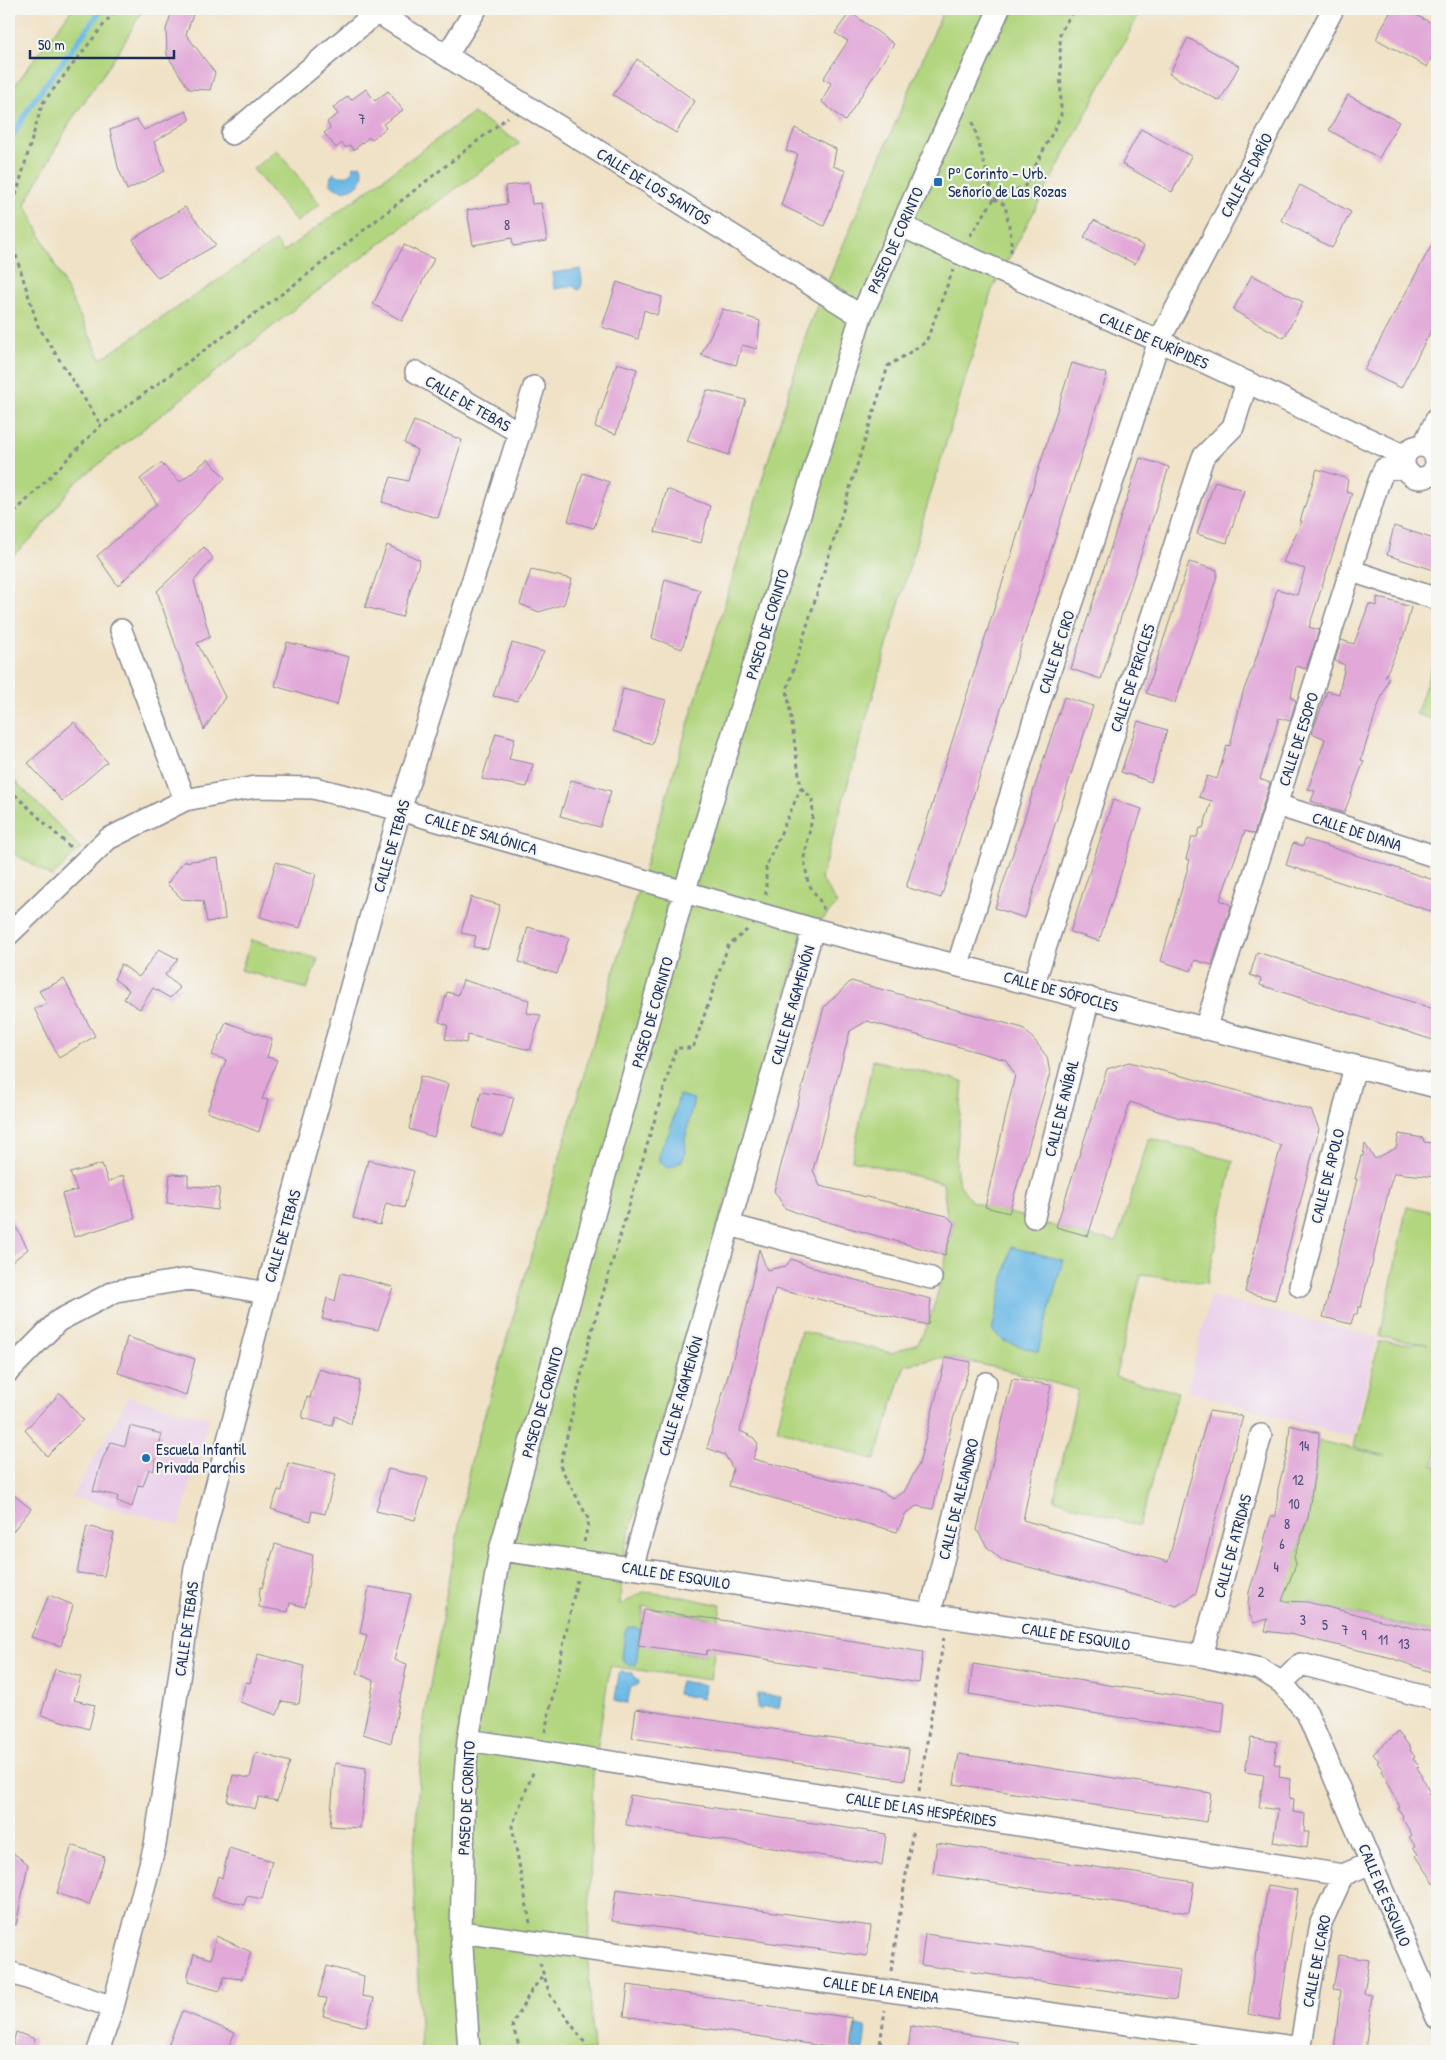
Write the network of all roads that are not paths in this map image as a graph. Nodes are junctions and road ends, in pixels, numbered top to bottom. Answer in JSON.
{"nodes":[{"id":1,"x":476,"y":9,"type":"edge"},
{"id":2,"x":999,"y":9,"type":"edge"},
{"id":3,"x":1334,"y":9,"type":"edge"},
{"id":4,"x":375,"y":10,"type":"edge"},
{"id":5,"x":447,"y":55,"type":"junction"},
{"id":6,"x":232,"y":134,"type":"dead end"},
{"id":7,"x":902,"y":226,"type":"junction"},
{"id":8,"x":861,"y":316,"type":"junction"},
{"id":9,"x":1159,"y":341,"type":"junction"},
{"id":10,"x":416,"y":372,"type":"dead end"},
{"id":11,"x":1247,"y":382,"type":"junction"},
{"id":12,"x":534,"y":387,"type":"dead end"},
{"id":13,"x":1437,"y":418,"type":"edge"},
{"id":14,"x":520,"y":433,"type":"junction"},
{"id":15,"x":1423,"y":446,"type":"junction"},
{"id":16,"x":1405,"y":462,"type":"junction"},
{"id":17,"x":1352,"y":571,"type":"junction"},
{"id":18,"x":1437,"y":598,"type":"edge"},
{"id":19,"x":121,"y":630,"type":"dead end"},
{"id":20,"x":186,"y":800,"type":"junction"},
{"id":21,"x":1277,"y":805,"type":"junction"},
{"id":22,"x":400,"y":810,"type":"junction"},
{"id":23,"x":1437,"y":857,"type":"edge"},
{"id":24,"x":684,"y":892,"type":"junction"},
{"id":25,"x":817,"y":929,"type":"junction"},
{"id":26,"x":9,"y":934,"type":"edge"},
{"id":27,"x":958,"y":964,"type":"junction"},
{"id":28,"x":1034,"y":983,"type":"junction"},
{"id":29,"x":1089,"y":998,"type":"junction"},
{"id":30,"x":1205,"y":1029,"type":"junction"},
{"id":31,"x":1354,"y":1066,"type":"junction"},
{"id":32,"x":1437,"y":1087,"type":"edge"},
{"id":33,"x":1034,"y":1217,"type":"dead end"},
{"id":34,"x":729,"y":1225,"type":"junction"},
{"id":35,"x":931,"y":1278,"type":"dead end"},
{"id":36,"x":1300,"y":1286,"type":"dead end"},
{"id":37,"x":266,"y":1293,"type":"junction"},
{"id":38,"x":9,"y":1370,"type":"edge"},
{"id":39,"x":986,"y":1384,"type":"dead end"},
{"id":40,"x":1261,"y":1435,"type":"dead end"},
{"id":41,"x":500,"y":1550,"type":"junction"},
{"id":42,"x":632,"y":1568,"type":"junction"},
{"id":43,"x":939,"y":1615,"type":"junction"},
{"id":44,"x":1202,"y":1656,"type":"junction"},
{"id":45,"x":1282,"y":1683,"type":"junction"},
{"id":46,"x":1437,"y":1700,"type":"edge"},
{"id":47,"x":468,"y":1740,"type":"junction"},
{"id":48,"x":1372,"y":1863,"type":"junction"},
{"id":49,"x":1344,"y":1875,"type":"junction"},
{"id":50,"x":461,"y":1932,"type":"junction"},
{"id":51,"x":9,"y":1972,"type":"edge"},
{"id":52,"x":113,"y":2007,"type":"junction"},
{"id":53,"x":1437,"y":2018,"type":"edge"},
{"id":54,"x":1300,"y":2050,"type":"edge"},
{"id":55,"x":98,"y":2051,"type":"edge"},
{"id":56,"x":468,"y":2051,"type":"edge"}],
"edges":[{"from":1,"to":5,"type":"street"},
{"from":2,"to":7,"type":"street","name":"PASEO DE CORINTO"},
{"from":3,"to":9,"type":"street","name":"CALLE DE DARÍO"},
{"from":4,"to":5,"type":"street","name":"CALLE DE LOS SANTOS"},
{"from":4,"to":6,"type":"street","name":"CALLE DE LOS SANTOS"},
{"from":5,"to":8,"type":"street","name":"CALLE DE LOS SANTOS"},
{"from":7,"to":8,"type":"street","name":"PASEO DE CORINTO"},
{"from":7,"to":9,"type":"street","name":"CALLE DE EURÍPIDES"},
{"from":8,"to":24,"type":"street","name":"PASEO DE CORINTO"},
{"from":9,"to":11,"type":"street","name":"CALLE DE EURÍPIDES"},
{"from":9,"to":27,"type":"street","name":"CALLE DE CIRO"},
{"from":10,"to":14,"type":"street","name":"CALLE DE TEBAS"},
{"from":11,"to":16,"type":"street","name":"CALLE DE EURÍPIDES"},
{"from":11,"to":28,"type":"street","name":"CALLE DE PERICLES"},
{"from":12,"to":14,"type":"street","name":"CALLE DE TEBAS"},
{"from":13,"to":15,"type":"street"},
{"from":14,"to":22,"type":"street","name":"CALLE DE TEBAS"},
{"from":15,"to":16,"type":"street"},
{"from":15,"to":16,"type":"street"},
{"from":16,"to":17,"type":"street","name":"CALLE DE ESOPO"},
{"from":17,"to":18,"type":"street"},
{"from":17,"to":21,"type":"street","name":"CALLE DE ESOPO"},
{"from":19,"to":20,"type":"street"},
{"from":20,"to":22,"type":"street","name":"CALLE DE SALÓNICA"},
{"from":20,"to":26,"type":"street","name":"CALLE DE SALÓNICA"},
{"from":21,"to":23,"type":"street","name":"CALLE DE DIANA"},
{"from":21,"to":30,"type":"street","name":"CALLE DE ESOPO"},
{"from":22,"to":24,"type":"street","name":"CALLE DE SALÓNICA"},
{"from":22,"to":37,"type":"street","name":"CALLE DE TEBAS"},
{"from":24,"to":25,"type":"street","name":"CALLE DE SÓFOCLES"},
{"from":24,"to":41,"type":"street","name":"PASEO DE CORINTO"},
{"from":25,"to":27,"type":"street","name":"CALLE DE SÓFOCLES"},
{"from":25,"to":34,"type":"street","name":"CALLE DE AGAMENÓN"},
{"from":27,"to":28,"type":"street","name":"CALLE DE SÓFOCLES"},
{"from":28,"to":29,"type":"street","name":"CALLE DE SÓFOCLES"},
{"from":29,"to":30,"type":"street","name":"CALLE DE SÓFOCLES"},
{"from":29,"to":33,"type":"street","name":"CALLE DE ANÍBAL"},
{"from":30,"to":31,"type":"street","name":"CALLE DE SÓFOCLES"},
{"from":31,"to":32,"type":"street","name":"CALLE DE SÓFOCLES"},
{"from":31,"to":36,"type":"street","name":"CALLE DE APOLO"},
{"from":34,"to":35,"type":"street"},
{"from":34,"to":42,"type":"street","name":"CALLE DE AGAMENÓN"},
{"from":37,"to":38,"type":"street"},
{"from":37,"to":52,"type":"street","name":"CALLE DE TEBAS"},
{"from":39,"to":43,"type":"street","name":"CALLE DE ALEJANDRO"},
{"from":40,"to":44,"type":"street","name":"CALLE DE ATRIDAS"},
{"from":41,"to":42,"type":"street","name":"CALLE DE ESQUILO"},
{"from":41,"to":47,"type":"street","name":"PASEO DE CORINTO"},
{"from":42,"to":43,"type":"street","name":"CALLE DE ESQUILO"},
{"from":43,"to":44,"type":"street","name":"CALLE DE ESQUILO"},
{"from":44,"to":45,"type":"street","name":"CALLE DE ESQUILO"},
{"from":45,"to":46,"type":"street"},
{"from":45,"to":48,"type":"street","name":"CALLE DE ESQUILO"},
{"from":47,"to":49,"type":"street","name":"CALLE DE LAS HESPÉRIDES"},
{"from":47,"to":50,"type":"street","name":"PASEO DE CORINTO"},
{"from":48,"to":49,"type":"street"},
{"from":48,"to":53,"type":"street","name":"CALLE DE ESQUILO"},
{"from":49,"to":54,"type":"street","name":"CALLE DE ICARO"},
{"from":50,"to":54,"type":"street","name":"CALLE DE LA ENEIDA"},
{"from":50,"to":56,"type":"street","name":"PASEO DE CORINTO"},
{"from":51,"to":52,"type":"street"},
{"from":52,"to":55,"type":"street","name":"CALLE DE TEBAS"}]}
